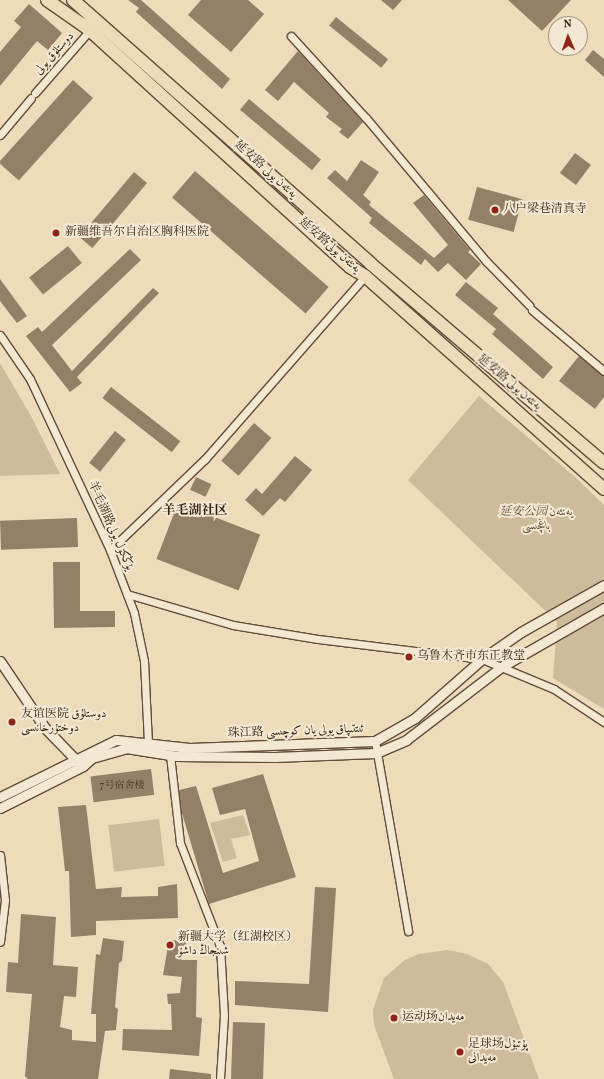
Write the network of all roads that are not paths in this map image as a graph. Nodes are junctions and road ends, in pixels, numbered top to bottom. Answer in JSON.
{"nodes":[{"id":1,"x":47,"y":0,"type":"edge"},
{"id":2,"x":57,"y":0,"type":"edge"},
{"id":3,"x":73,"y":0,"type":"edge"},
{"id":4,"x":90,"y":30,"type":"junction"},
{"id":5,"x":291,"y":36,"type":"dead end"},
{"id":6,"x":0,"y":135,"type":"edge"},
{"id":7,"x":365,"y":276,"type":"junction"},
{"id":8,"x":0,"y":335,"type":"edge"},
{"id":9,"x":604,"y":371,"type":"edge"},
{"id":10,"x":604,"y":463,"type":"edge"},
{"id":11,"x":604,"y":489,"type":"edge"},
{"id":12,"x":110,"y":550,"type":"junction"},
{"id":13,"x":604,"y":585,"type":"edge"},
{"id":14,"x":127,"y":594,"type":"junction"},
{"id":15,"x":604,"y":608,"type":"edge"},
{"id":16,"x":482,"y":659,"type":"junction"},
{"id":17,"x":0,"y":661,"type":"edge"},
{"id":18,"x":501,"y":667,"type":"junction"},
{"id":19,"x":604,"y":722,"type":"edge"},
{"id":20,"x":375,"y":742,"type":"junction"},
{"id":21,"x":148,"y":744,"type":"junction"},
{"id":22,"x":376,"y":753,"type":"junction"},
{"id":23,"x":170,"y":755,"type":"junction"},
{"id":24,"x":79,"y":764,"type":"junction"},
{"id":25,"x":0,"y":797,"type":"edge"},
{"id":26,"x":0,"y":808,"type":"edge"},
{"id":27,"x":0,"y":855,"type":"edge"},
{"id":28,"x":408,"y":931,"type":"dead end"},
{"id":29,"x":0,"y":942,"type":"edge"},
{"id":30,"x":220,"y":1079,"type":"edge"}],
"edges":[{"from":1,"to":4,"type":"main road"},
{"from":2,"to":4,"type":"main road","name":"延安路يەنئەن يولى"},
{"from":3,"to":10,"type":"main road","name":"延安路 يەنئەن يولى"},
{"from":4,"to":6,"type":"street","name":"دوستلۇق يولى"},
{"from":4,"to":7,"type":"main road","name":"延安路يەنئەن يولى"},
{"from":5,"to":9,"type":"street"},
{"from":7,"to":11,"type":"main road","name":"延安路يەنئەن يولى"},
{"from":7,"to":12,"type":"street"},
{"from":8,"to":12,"type":"street","name":"羊毛湖路يۇڭكۆل يولى"},
{"from":12,"to":14,"type":"street","name":"羊毛湖路يۇڭكۆل يولى"},
{"from":13,"to":16,"type":"street","name":"珠江路 ئىتتىپاق يولى يان كوچىسى"},
{"from":14,"to":16,"type":"street"},
{"from":14,"to":21,"type":"street","name":"羊毛湖路يۇڭكۆل يولى"},
{"from":15,"to":18,"type":"street","name":"珠江路 ئىتتىپاق يولى يان كوچىسى"},
{"from":16,"to":18,"type":"street"},
{"from":16,"to":20,"type":"street","name":"珠江路 ئىتتىپاق يولى يان كوچىسى"},
{"from":17,"to":24,"type":"street"},
{"from":18,"to":19,"type":"street"},
{"from":18,"to":22,"type":"street","name":"珠江路 ئىتتىپاق يولى يان كوچىسى"},
{"from":20,"to":21,"type":"street","name":"珠江路 ئىتتىپاق يولى يان كوچىسى"},
{"from":20,"to":22,"type":"street"},
{"from":21,"to":24,"type":"street","name":"珠江路 ئىتتىپاق يولى يان كوچىسى"},
{"from":22,"to":23,"type":"street","name":"珠江路 ئىتتىپاق يولى يان كوچىسى"},
{"from":22,"to":28,"type":"street"},
{"from":23,"to":24,"type":"street","name":"珠江路 ئىتتىپاق يولى يان كوچىسى"},
{"from":23,"to":30,"type":"street"},
{"from":24,"to":25,"type":"street","name":"珠江路 ئىتتىپاق يولى يان كوچىسى"},
{"from":24,"to":26,"type":"street","name":"珠江路 ئىتتىپاق يولى يان كوچىسى"},
{"from":27,"to":29,"type":"street"}]}
